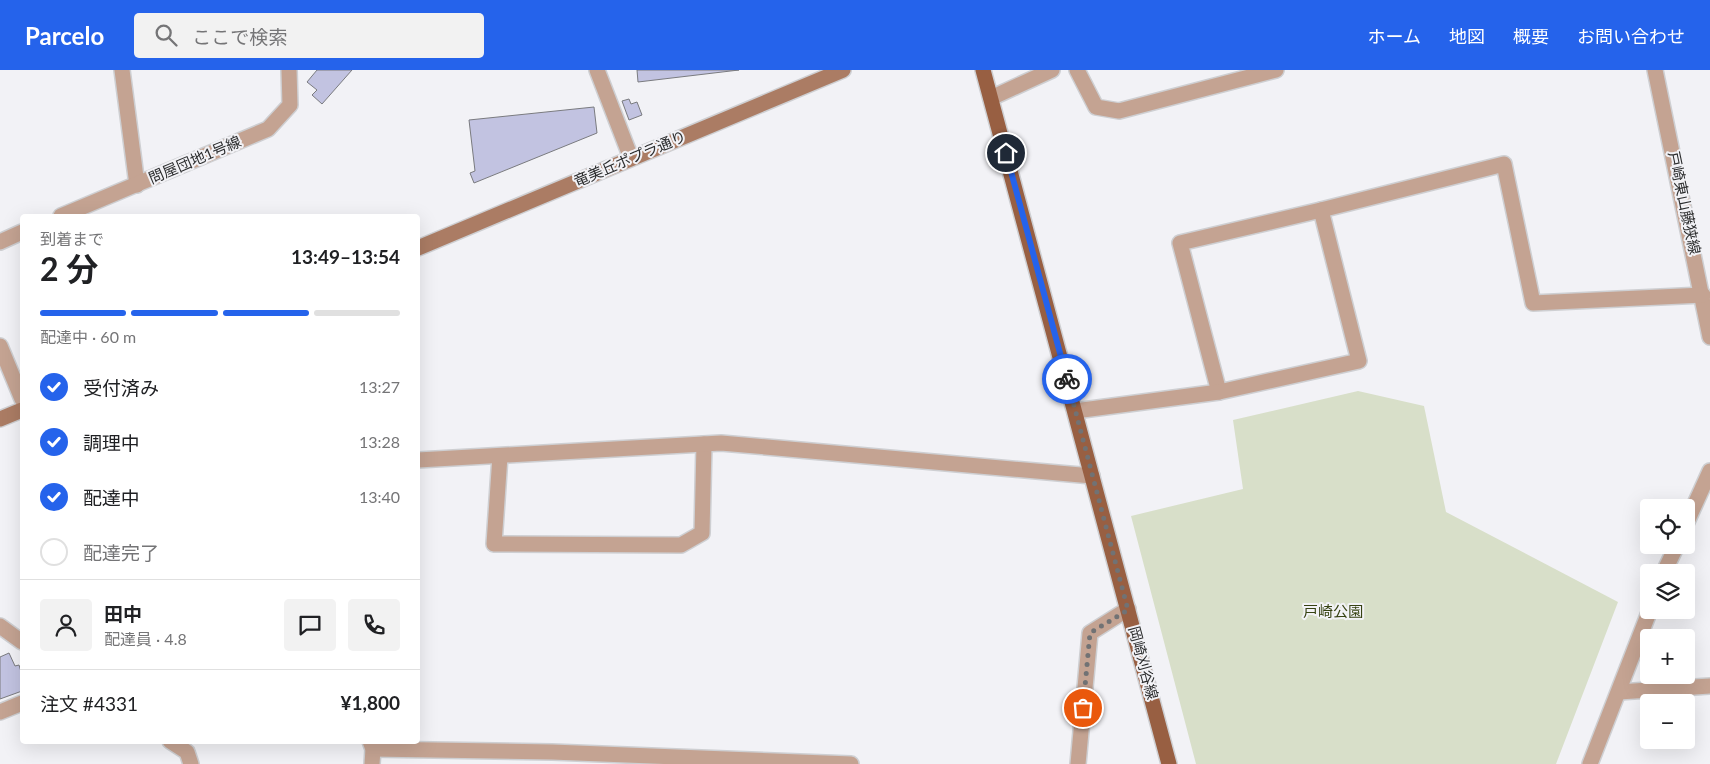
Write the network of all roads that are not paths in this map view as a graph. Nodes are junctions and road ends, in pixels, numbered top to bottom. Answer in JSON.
{"nodes":[{"id":1,"x":122,"y":70,"type":"edge"},
{"id":2,"x":289,"y":70,"type":"edge"},
{"id":3,"x":597,"y":70,"type":"edge"},
{"id":4,"x":843,"y":70,"type":"edge"},
{"id":5,"x":983,"y":70,"type":"edge"},
{"id":6,"x":1052,"y":70,"type":"edge"},
{"id":7,"x":1077,"y":70,"type":"edge"},
{"id":8,"x":1276,"y":70,"type":"edge"},
{"id":9,"x":1655,"y":70,"type":"edge"},
{"id":10,"x":991,"y":98,"type":"junction"},
{"id":11,"x":631,"y":158,"type":"junction"},
{"id":12,"x":136,"y":185,"type":"junction"},
{"id":13,"x":1321,"y":210,"type":"junction"},
{"id":14,"x":66,"y":214,"type":"edge"},
{"id":15,"x":20,"y":233,"type":"edge"},
{"id":16,"x":0,"y":242,"type":"edge"},
{"id":17,"x":420,"y":247,"type":"edge"},
{"id":18,"x":1703,"y":295,"type":"junction"},
{"id":19,"x":1710,"y":337,"type":"edge"},
{"id":20,"x":0,"y":346,"type":"edge"},
{"id":21,"x":1219,"y":392,"type":"junction"},
{"id":22,"x":20,"y":394,"type":"edge"},
{"id":23,"x":20,"y":411,"type":"edge"},
{"id":24,"x":1075,"y":411,"type":"junction"},
{"id":25,"x":0,"y":419,"type":"edge"},
{"id":26,"x":704,"y":444,"type":"junction"},
{"id":27,"x":500,"y":456,"type":"junction"},
{"id":28,"x":420,"y":460,"type":"edge"},
{"id":29,"x":1710,"y":471,"type":"edge"},
{"id":30,"x":1092,"y":476,"type":"junction"},
{"id":31,"x":1695,"y":504,"type":"edge"},
{"id":32,"x":1128,"y":610,"type":"junction"},
{"id":33,"x":1647,"y":619,"type":"edge"},
{"id":34,"x":0,"y":626,"type":"edge"},
{"id":35,"x":20,"y":641,"type":"edge"},
{"id":36,"x":1710,"y":686,"type":"edge"},
{"id":37,"x":1619,"y":692,"type":"junction"},
{"id":38,"x":20,"y":703,"type":"edge"},
{"id":39,"x":0,"y":712,"type":"edge"},
{"id":40,"x":175,"y":744,"type":"edge"},
{"id":41,"x":371,"y":752,"type":"edge"},
{"id":42,"x":552,"y":758,"type":"edge"},
{"id":43,"x":700,"y":761,"type":"edge"},
{"id":44,"x":191,"y":764,"type":"edge"},
{"id":45,"x":851,"y":764,"type":"edge"},
{"id":46,"x":1078,"y":764,"type":"edge"},
{"id":47,"x":1170,"y":764,"type":"edge"},
{"id":48,"x":1590,"y":764,"type":"edge"}],
"edges":[{"from":1,"to":12,"type":"street"},
{"from":2,"to":12,"type":"street","name":"問屋団地1号線"},
{"from":3,"to":11,"type":"street"},
{"from":4,"to":11,"type":"street","name":"竜美丘ポプラ通り"},
{"from":5,"to":10,"type":"main road","name":"岡崎刈谷線"},
{"from":6,"to":10,"type":"street"},
{"from":7,"to":8,"type":"street"},
{"from":9,"to":18,"type":"street","name":"戸崎東山藤狭線"},
{"from":10,"to":24,"type":"main road","name":"岡崎刈谷線"},
{"from":11,"to":17,"type":"street","name":"竜美丘ポプラ通り"},
{"from":12,"to":14,"type":"street","name":"問屋団地1号線"},
{"from":13,"to":18,"type":"street"},
{"from":13,"to":21,"type":"street"},
{"from":13,"to":21,"type":"street"},
{"from":15,"to":16,"type":"street"},
{"from":18,"to":19,"type":"street","name":"戸崎東山藤狭線"},
{"from":20,"to":22,"type":"street"},
{"from":21,"to":24,"type":"street"},
{"from":23,"to":25,"type":"street"},
{"from":24,"to":30,"type":"main road","name":"岡崎刈谷線"},
{"from":26,"to":27,"type":"street"},
{"from":26,"to":27,"type":"street"},
{"from":26,"to":30,"type":"street"},
{"from":27,"to":28,"type":"street"},
{"from":29,"to":31,"type":"street"},
{"from":30,"to":32,"type":"main road","name":"岡崎刈谷線"},
{"from":32,"to":46,"type":"street"},
{"from":32,"to":47,"type":"main road","name":"岡崎刈谷線"},
{"from":33,"to":37,"type":"street"},
{"from":34,"to":35,"type":"street"},
{"from":36,"to":37,"type":"street"},
{"from":37,"to":48,"type":"street"},
{"from":38,"to":39,"type":"street"},
{"from":40,"to":44,"type":"street"},
{"from":41,"to":42,"type":"street"},
{"from":42,"to":43,"type":"street"},
{"from":43,"to":45,"type":"street"}]}
